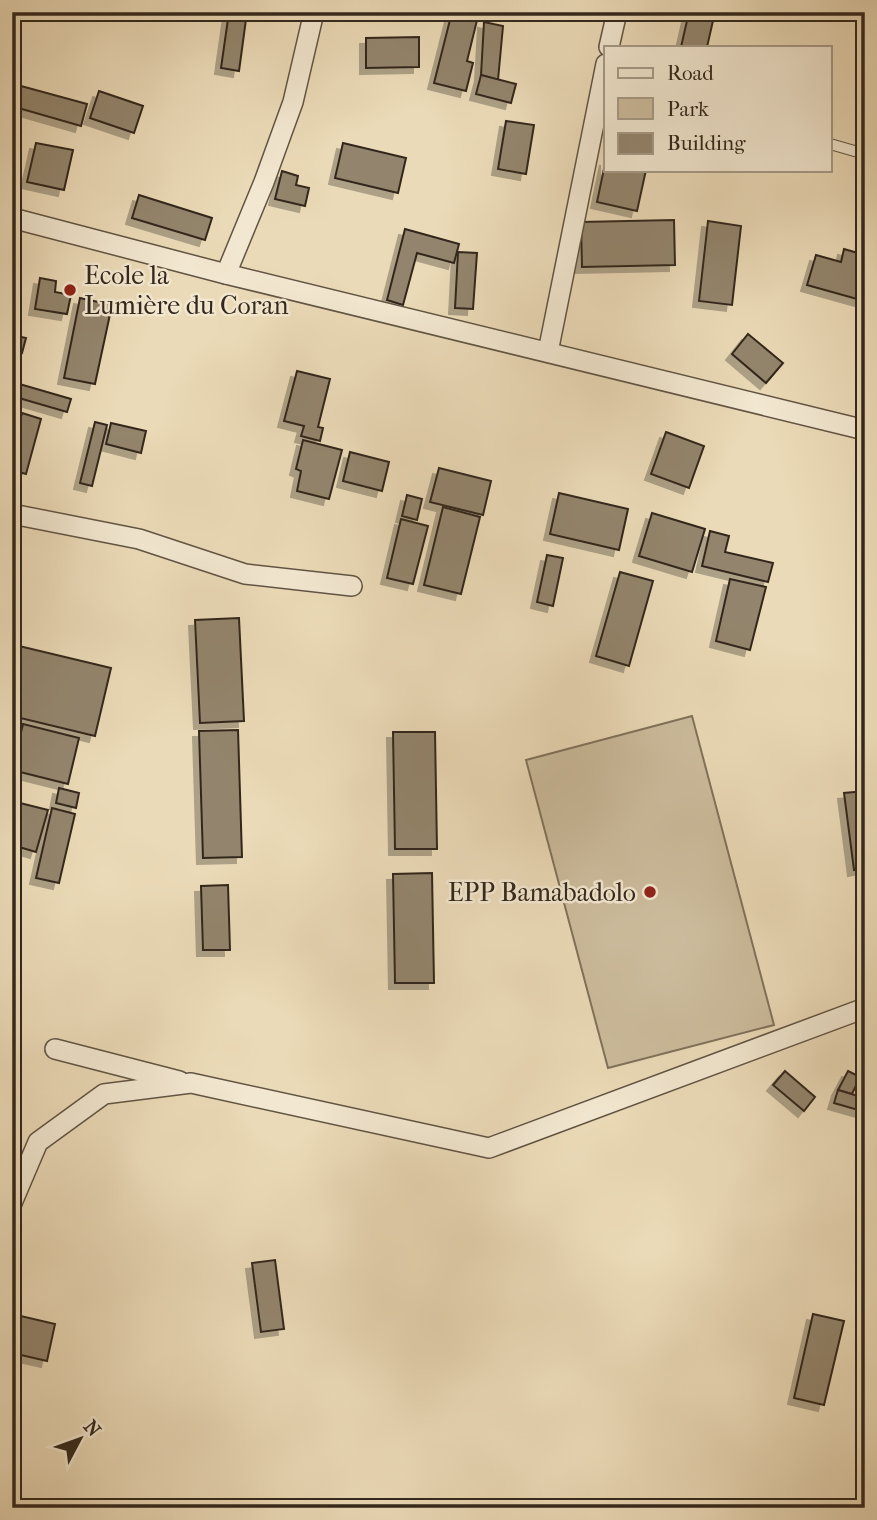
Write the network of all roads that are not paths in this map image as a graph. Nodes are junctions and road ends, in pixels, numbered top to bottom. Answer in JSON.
{"nodes":[{"id":1,"x":314,"y":12,"type":"edge"},
{"id":2,"x":617,"y":12,"type":"edge"},
{"id":3,"x":610,"y":46,"type":"edge"},
{"id":4,"x":604,"y":77,"type":"edge"},
{"id":5,"x":832,"y":145,"type":"edge"},
{"id":6,"x":865,"y":154,"type":"edge"},
{"id":7,"x":12,"y":218,"type":"edge"},
{"id":8,"x":226,"y":274,"type":"junction"},
{"id":9,"x":548,"y":352,"type":"junction"},
{"id":10,"x":865,"y":430,"type":"edge"},
{"id":11,"x":12,"y":514,"type":"edge"},
{"id":12,"x":352,"y":586,"type":"dead end"},
{"id":13,"x":865,"y":1008,"type":"edge"},
{"id":14,"x":55,"y":1049,"type":"dead end"},
{"id":15,"x":191,"y":1083,"type":"junction"},
{"id":16,"x":12,"y":1203,"type":"edge"}],
"edges":[{"from":1,"to":8,"type":"street"},
{"from":2,"to":3,"type":"street"},
{"from":4,"to":9,"type":"street"},
{"from":5,"to":6,"type":"lane"},
{"from":7,"to":8,"type":"street"},
{"from":8,"to":9,"type":"street"},
{"from":9,"to":10,"type":"street"},
{"from":11,"to":12,"type":"street"},
{"from":13,"to":15,"type":"street"},
{"from":14,"to":15,"type":"street"},
{"from":15,"to":16,"type":"street"}]}
